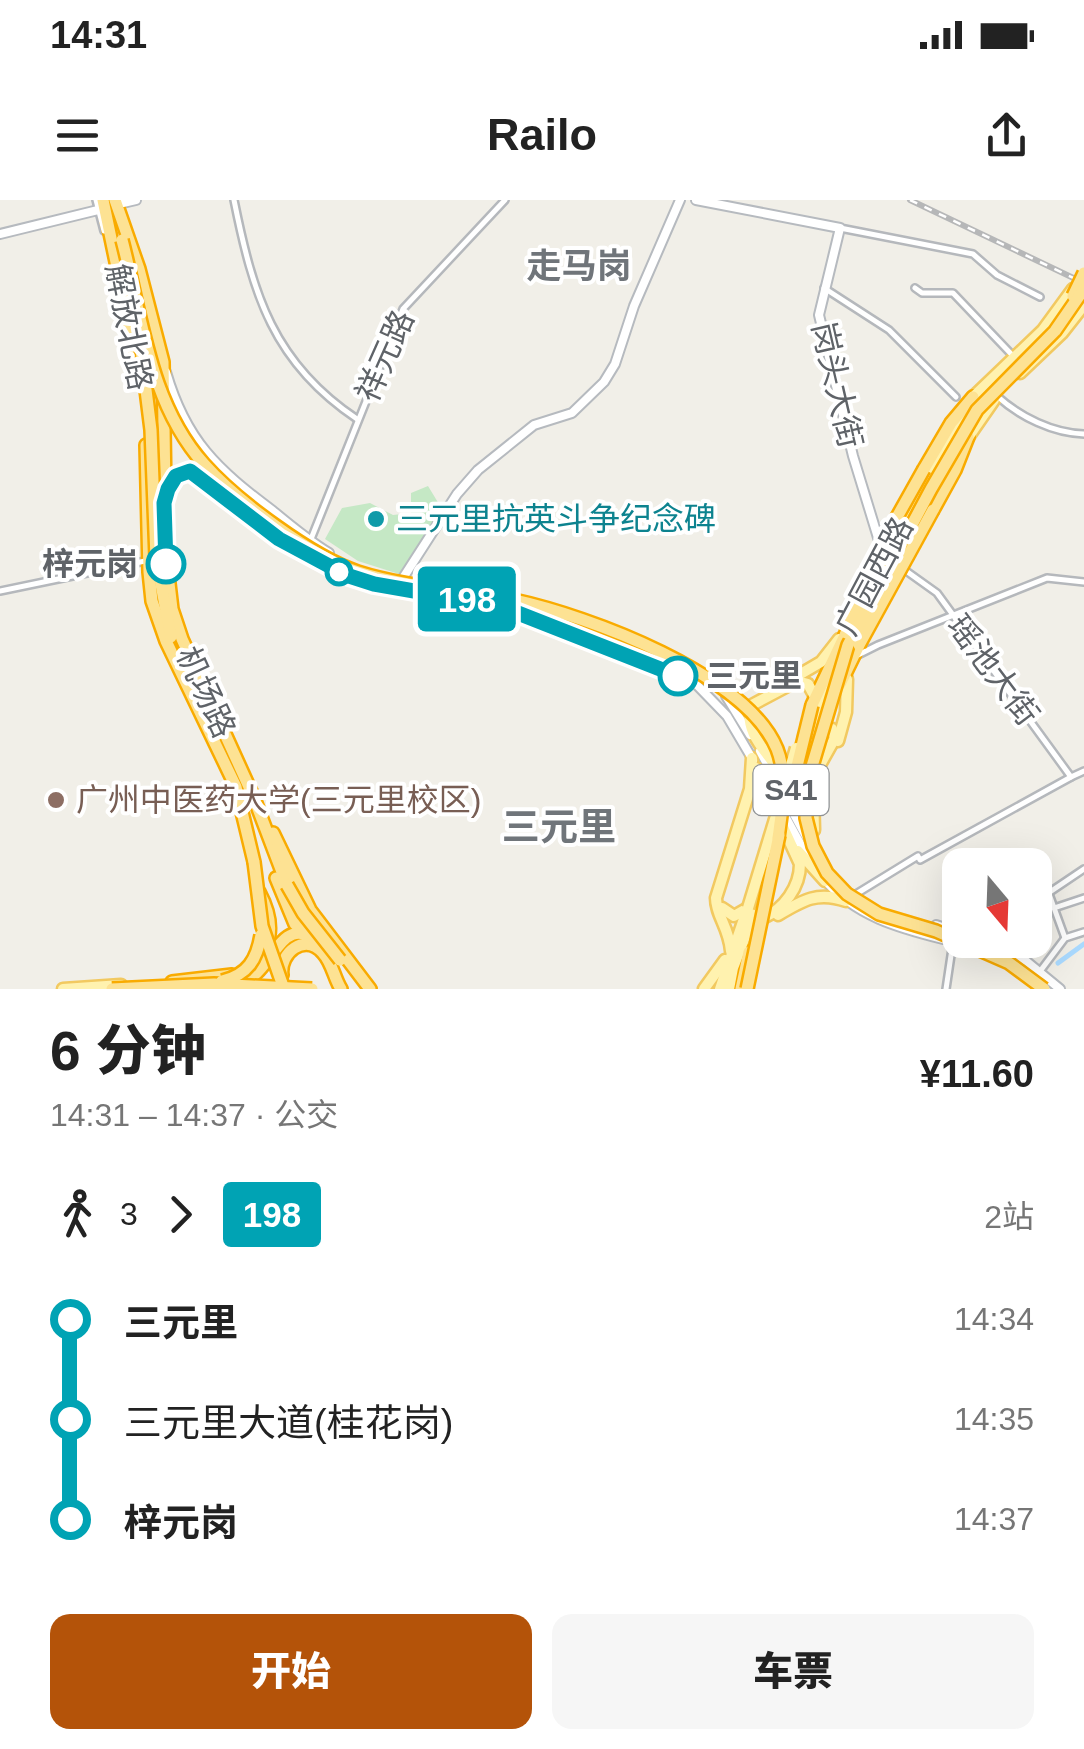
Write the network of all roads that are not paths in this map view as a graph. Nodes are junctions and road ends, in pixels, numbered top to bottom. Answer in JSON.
{"nodes":[{"id":1,"x":136,"y":200,"type":"edge"},
{"id":2,"x":234,"y":200,"type":"edge"},
{"id":3,"x":505,"y":200,"type":"edge"},
{"id":4,"x":680,"y":200,"type":"edge"},
{"id":5,"x":696,"y":200,"type":"edge"},
{"id":6,"x":109,"y":204,"type":"edge"},
{"id":7,"x":840,"y":228,"type":"junction"},
{"id":8,"x":0,"y":234,"type":"edge"},
{"id":9,"x":122,"y":240,"type":"junction"},
{"id":10,"x":1083,"y":269,"type":"edge"},
{"id":11,"x":824,"y":288,"type":"junction"},
{"id":12,"x":915,"y":288,"type":"dead end"},
{"id":13,"x":1079,"y":288,"type":"edge"},
{"id":14,"x":1040,"y":297,"type":"dead end"},
{"id":15,"x":1083,"y":308,"type":"edge"},
{"id":16,"x":1048,"y":324,"type":"junction"},
{"id":17,"x":1060,"y":336,"type":"junction"},
{"id":18,"x":1014,"y":357,"type":"junction"},
{"id":19,"x":163,"y":362,"type":"junction"},
{"id":20,"x":138,"y":372,"type":"junction"},
{"id":21,"x":998,"y":396,"type":"junction"},
{"id":22,"x":973,"y":397,"type":"junction"},
{"id":23,"x":956,"y":398,"type":"dead end"},
{"id":24,"x":357,"y":419,"type":"junction"},
{"id":25,"x":1084,"y":434,"type":"edge"},
{"id":26,"x":968,"y":437,"type":"junction"},
{"id":27,"x":146,"y":456,"type":"junction"},
{"id":28,"x":163,"y":456,"type":"junction"},
{"id":29,"x":208,"y":456,"type":"junction"},
{"id":30,"x":202,"y":478,"type":"junction"},
{"id":31,"x":227,"y":491,"type":"dead end"},
{"id":32,"x":164,"y":503,"type":"junction"},
{"id":33,"x":906,"y":516,"type":"junction"},
{"id":34,"x":882,"y":536,"type":"junction"},
{"id":35,"x":310,"y":540,"type":"junction"},
{"id":36,"x":308,"y":554,"type":"junction"},
{"id":37,"x":152,"y":559,"type":"junction"},
{"id":38,"x":900,"y":567,"type":"junction"},
{"id":39,"x":888,"y":577,"type":"junction"},
{"id":40,"x":403,"y":578,"type":"junction"},
{"id":41,"x":1084,"y":582,"type":"edge"},
{"id":42,"x":0,"y":591,"type":"edge"},
{"id":43,"x":860,"y":599,"type":"junction"},
{"id":44,"x":500,"y":606,"type":"junction"},
{"id":45,"x":884,"y":609,"type":"junction"},
{"id":46,"x":852,"y":614,"type":"junction"},
{"id":47,"x":952,"y":614,"type":"junction"},
{"id":48,"x":864,"y":622,"type":"junction"},
{"id":49,"x":843,"y":636,"type":"junction"},
{"id":50,"x":170,"y":650,"type":"junction"},
{"id":51,"x":858,"y":656,"type":"junction"},
{"id":52,"x":183,"y":673,"type":"junction"},
{"id":53,"x":714,"y":678,"type":"junction"},
{"id":54,"x":847,"y":678,"type":"junction"},
{"id":55,"x":815,"y":694,"type":"junction"},
{"id":56,"x":830,"y":706,"type":"junction"},
{"id":57,"x":746,"y":709,"type":"junction"},
{"id":58,"x":807,"y":729,"type":"junction"},
{"id":59,"x":211,"y":741,"type":"junction"},
{"id":60,"x":755,"y":752,"type":"junction"},
{"id":61,"x":1084,"y":771,"type":"edge"},
{"id":62,"x":1071,"y":777,"type":"junction"},
{"id":63,"x":236,"y":787,"type":"junction"},
{"id":64,"x":254,"y":798,"type":"junction"},
{"id":65,"x":798,"y":806,"type":"junction"},
{"id":66,"x":777,"y":816,"type":"junction"},
{"id":67,"x":778,"y":838,"type":"junction"},
{"id":68,"x":791,"y":843,"type":"junction"},
{"id":69,"x":820,"y":857,"type":"junction"},
{"id":70,"x":1084,"y":869,"type":"edge"},
{"id":71,"x":826,"y":881,"type":"junction"},
{"id":72,"x":1052,"y":890,"type":"edge"},
{"id":73,"x":851,"y":898,"type":"junction"},
{"id":74,"x":1084,"y":898,"type":"edge"},
{"id":75,"x":1052,"y":902,"type":"edge"},
{"id":76,"x":754,"y":906,"type":"junction"},
{"id":77,"x":1054,"y":908,"type":"junction"},
{"id":78,"x":317,"y":919,"type":"junction"},
{"id":79,"x":262,"y":926,"type":"junction"},
{"id":80,"x":936,"y":931,"type":"junction"},
{"id":81,"x":1084,"y":932,"type":"edge"},
{"id":82,"x":942,"y":933,"type":"edge"},
{"id":83,"x":942,"y":934,"type":"edge"},
{"id":84,"x":1065,"y":938,"type":"junction"},
{"id":85,"x":736,"y":952,"type":"junction"},
{"id":86,"x":955,"y":958,"type":"edge"},
{"id":87,"x":995,"y":958,"type":"edge"},
{"id":88,"x":1013,"y":958,"type":"edge"},
{"id":89,"x":1022,"y":958,"type":"edge"},
{"id":90,"x":340,"y":960,"type":"junction"},
{"id":91,"x":1040,"y":970,"type":"junction"},
{"id":92,"x":1032,"y":977,"type":"junction"},
{"id":93,"x":172,"y":982,"type":"junction"},
{"id":94,"x":223,"y":985,"type":"edge"},
{"id":95,"x":152,"y":986,"type":"edge"},
{"id":96,"x":112,"y":988,"type":"edge"},
{"id":97,"x":63,"y":989,"type":"edge"},
{"id":98,"x":285,"y":989,"type":"edge"},
{"id":99,"x":312,"y":989,"type":"edge"},
{"id":100,"x":341,"y":989,"type":"edge"},
{"id":101,"x":360,"y":989,"type":"edge"},
{"id":102,"x":370,"y":989,"type":"edge"},
{"id":103,"x":704,"y":989,"type":"edge"},
{"id":104,"x":720,"y":989,"type":"edge"},
{"id":105,"x":729,"y":989,"type":"edge"},
{"id":106,"x":743,"y":989,"type":"edge"},
{"id":107,"x":946,"y":989,"type":"edge"},
{"id":108,"x":1023,"y":989,"type":"edge"},
{"id":109,"x":1045,"y":989,"type":"edge"},
{"id":110,"x":1056,"y":989,"type":"edge"}],
"edges":[{"from":1,"to":6,"type":"main road"},
{"from":2,"to":24,"type":"street"},
{"from":3,"to":24,"type":"street","name":"祥元路"},
{"from":4,"to":40,"type":"main road"},
{"from":5,"to":7,"type":"main road"},
{"from":6,"to":8,"type":"main road"},
{"from":6,"to":9,"type":"highway"},
{"from":6,"to":19,"type":"highway","name":"解放北路"},
{"from":6,"to":20,"type":"highway","name":"解放北路"},
{"from":7,"to":11,"type":"main road","name":"岗头大街"},
{"from":7,"to":14,"type":"street"},
{"from":9,"to":37,"type":"highway","bridge":true},
{"from":9,"to":57,"type":"highway","bridge":true},
{"from":10,"to":13,"type":"main road","name":"广园西路","bridge":true},
{"from":10,"to":49,"type":"highway","bridge":true},
{"from":11,"to":23,"type":"street"},
{"from":11,"to":34,"type":"main road","name":"岗头大街"},
{"from":12,"to":18,"type":"street"},
{"from":13,"to":16,"type":"main road","name":"广园西路"},
{"from":13,"to":56,"type":"highway","bridge":true},
{"from":15,"to":17,"type":"main road","name":"广园西路"},
{"from":16,"to":17,"type":"main road"},
{"from":16,"to":18,"type":"main road","name":"广园西路"},
{"from":17,"to":21,"type":"main road","name":"广园西路"},
{"from":18,"to":22,"type":"main road","name":"广园西路"},
{"from":19,"to":20,"type":"highway"},
{"from":19,"to":28,"type":"highway","name":"机场路"},
{"from":19,"to":29,"type":"main road"},
{"from":20,"to":27,"type":"highway","name":"解放北路"},
{"from":21,"to":25,"type":"street"},
{"from":21,"to":26,"type":"main road","name":"广园西路"},
{"from":22,"to":33,"type":"main road","name":"广园西路"},
{"from":22,"to":34,"type":"main road"},
{"from":22,"to":49,"type":"highway","bridge":true},
{"from":24,"to":35,"type":"street","name":"祥元路"},
{"from":26,"to":38,"type":"main road","name":"广园西路"},
{"from":26,"to":56,"type":"highway","bridge":true},
{"from":27,"to":28,"type":"highway"},
{"from":27,"to":37,"type":"highway","name":"机场路"},
{"from":28,"to":32,"type":"highway","name":"机场路"},
{"from":29,"to":30,"type":"main road"},
{"from":29,"to":35,"type":"main road"},
{"from":30,"to":32,"type":"main road"},
{"from":30,"to":36,"type":"main road"},
{"from":31,"to":36,"type":"main road"},
{"from":32,"to":64,"type":"highway","name":"机场路"},
{"from":33,"to":34,"type":"main road"},
{"from":33,"to":43,"type":"main road","name":"广园西路"},
{"from":34,"to":43,"type":"main road"},
{"from":35,"to":40,"type":"main road"},
{"from":36,"to":44,"type":"main road"},
{"from":37,"to":42,"type":"street"},
{"from":37,"to":50,"type":"highway","name":"机场路"},
{"from":37,"to":52,"type":"highway"},
{"from":38,"to":39,"type":"main road","name":"广园西路"},
{"from":38,"to":45,"type":"main road"},
{"from":38,"to":47,"type":"street","name":"瑶池大街"},
{"from":39,"to":45,"type":"main road"},
{"from":39,"to":48,"type":"main road","name":"广园西路"},
{"from":40,"to":53,"type":"main road"},
{"from":41,"to":47,"type":"street"},
{"from":43,"to":46,"type":"main road","name":"广园西路"},
{"from":44,"to":57,"type":"highway","bridge":true},
{"from":44,"to":60,"type":"main road"},
{"from":45,"to":51,"type":"main road"},
{"from":46,"to":48,"type":"main road"},
{"from":46,"to":49,"type":"main road","name":"广园西路"},
{"from":47,"to":51,"type":"street"},
{"from":47,"to":62,"type":"street","name":"瑶池大街"},
{"from":48,"to":58,"type":"main road","name":"广园西路"},
{"from":49,"to":53,"type":"main road"},
{"from":49,"to":55,"type":"highway"},
{"from":50,"to":52,"type":"highway","name":"机场路"},
{"from":50,"to":59,"type":"highway"},
{"from":51,"to":54,"type":"main road"},
{"from":52,"to":59,"type":"highway","name":"机场路"},
{"from":53,"to":60,"type":"main road"},
{"from":54,"to":58,"type":"main road"},
{"from":54,"to":69,"type":"main road"},
{"from":55,"to":58,"type":"main road","name":"广园西路"},
{"from":55,"to":60,"type":"main road"},
{"from":55,"to":67,"type":"highway","number":"S41","bridge":true},
{"from":56,"to":80,"type":"highway","bridge":true},
{"from":57,"to":67,"type":"highway","bridge":true},
{"from":58,"to":65,"type":"main road"},
{"from":58,"to":76,"type":"main road","name":"广园西路","bridge":true},
{"from":59,"to":63,"type":"highway","name":"机场路"},
{"from":59,"to":93,"type":"highway"},
{"from":60,"to":65,"type":"main road"},
{"from":60,"to":66,"type":"main road"},
{"from":60,"to":69,"type":"main road"},
{"from":60,"to":71,"type":"main road"},
{"from":60,"to":85,"type":"main road"},
{"from":61,"to":62,"type":"street"},
{"from":62,"to":73,"type":"street"},
{"from":63,"to":78,"type":"highway"},
{"from":63,"to":79,"type":"highway","name":"机场路","bridge":true},
{"from":64,"to":78,"type":"highway"},
{"from":64,"to":90,"type":"highway","name":"机场路","bridge":true},
{"from":65,"to":69,"type":"street"},
{"from":66,"to":68,"type":"main road"},
{"from":66,"to":76,"type":"main road"},
{"from":67,"to":106,"type":"highway","number":"S41","bridge":true},
{"from":68,"to":71,"type":"main road"},
{"from":68,"to":76,"type":"main road"},
{"from":69,"to":73,"type":"main road"},
{"from":70,"to":72,"type":"street"},
{"from":71,"to":73,"type":"main road"},
{"from":73,"to":83,"type":"main road"},
{"from":73,"to":106,"type":"main road"},
{"from":74,"to":77,"type":"street"},
{"from":75,"to":77,"type":"street"},
{"from":76,"to":85,"type":"main road","name":"广园西路"},
{"from":77,"to":84,"type":"street"},
{"from":78,"to":102,"type":"highway"},
{"from":79,"to":94,"type":"highway","bridge":true},
{"from":79,"to":98,"type":"highway","name":"机场路","bridge":true},
{"from":80,"to":82,"type":"highway","bridge":true},
{"from":80,"to":109,"type":"highway","bridge":true},
{"from":81,"to":84,"type":"street"},
{"from":84,"to":91,"type":"street"},
{"from":85,"to":103,"type":"main road"},
{"from":85,"to":104,"type":"main road","name":"广园西路"},
{"from":85,"to":105,"type":"main road","name":"广园西路"},
{"from":85,"to":106,"type":"main road"},
{"from":86,"to":107,"type":"street"},
{"from":87,"to":92,"type":"main road"},
{"from":88,"to":110,"type":"highway","bridge":true},
{"from":89,"to":91,"type":"main road"},
{"from":90,"to":94,"type":"highway","bridge":true},
{"from":90,"to":101,"type":"highway","name":"机场路"},
{"from":91,"to":110,"type":"main road"},
{"from":92,"to":108,"type":"street"},
{"from":92,"to":109,"type":"main road"},
{"from":93,"to":94,"type":"highway"},
{"from":93,"to":95,"type":"main road"},
{"from":95,"to":96,"type":"main road"},
{"from":96,"to":97,"type":"main road"},
{"from":96,"to":99,"type":"highway","bridge":true},
{"from":98,"to":100,"type":"highway","bridge":true}]}
